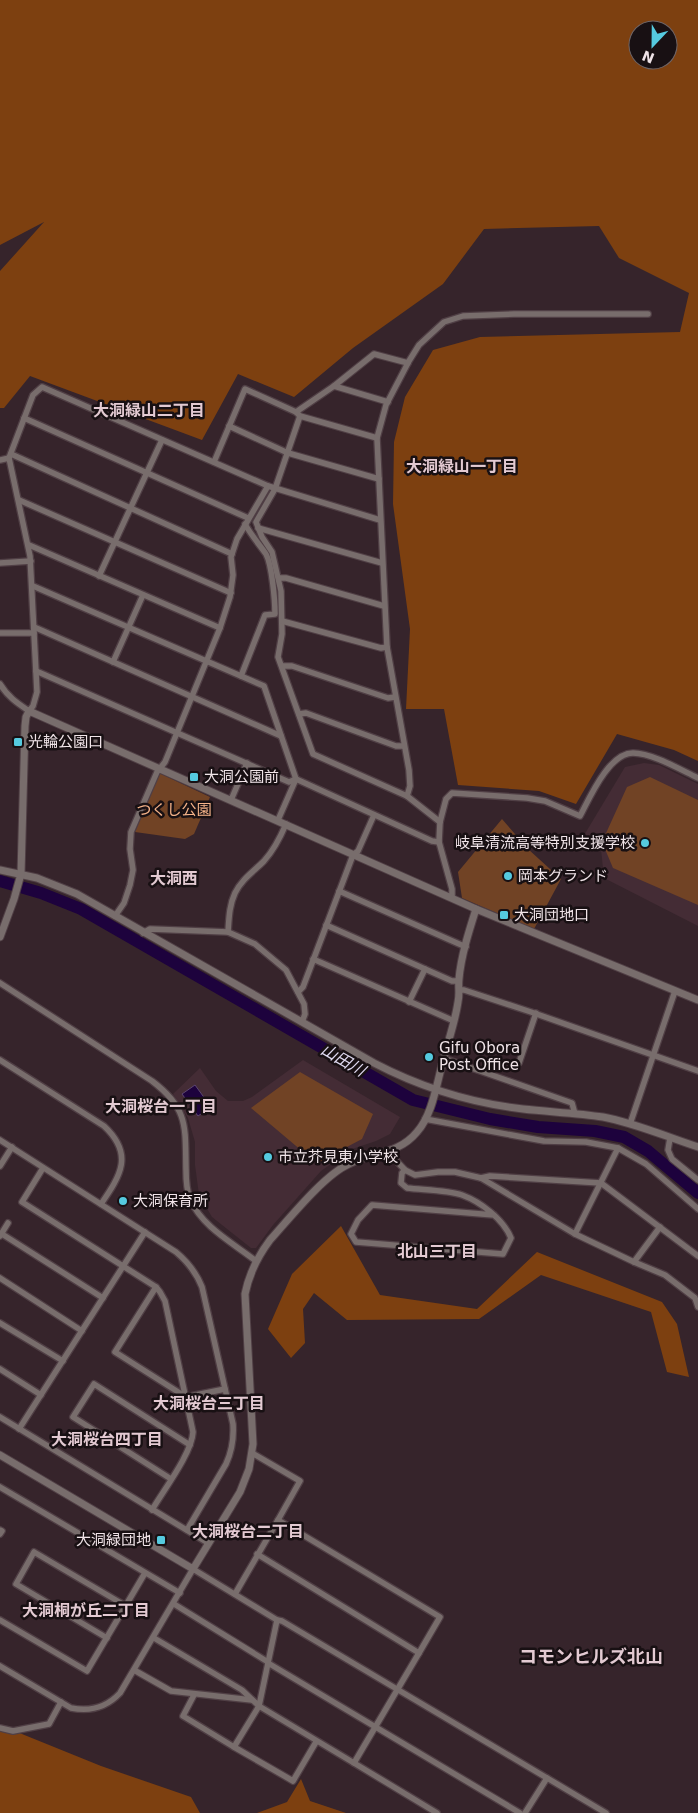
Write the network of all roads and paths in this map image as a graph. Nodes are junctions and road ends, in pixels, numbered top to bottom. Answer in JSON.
{"nodes":[{"id":1,"x":648,"y":314,"type":"dead end"},
{"id":2,"x":408,"y":363,"type":"junction"},
{"id":3,"x":334,"y":386,"type":"junction"},
{"id":4,"x":388,"y":402,"type":"junction"},
{"id":5,"x":298,"y":414,"type":"junction"},
{"id":6,"x":24,"y":418,"type":"junction"},
{"id":7,"x":229,"y":426,"type":"junction"},
{"id":8,"x":377,"y":438,"type":"junction"},
{"id":9,"x":162,"y":440,"type":"junction"},
{"id":10,"x":288,"y":453,"type":"junction"},
{"id":11,"x":10,"y":456,"type":"junction"},
{"id":12,"x":0,"y":460,"type":"edge"},
{"id":13,"x":214,"y":462,"type":"junction"},
{"id":14,"x":147,"y":472,"type":"junction"},
{"id":15,"x":379,"y":479,"type":"junction"},
{"id":16,"x":268,"y":486,"type":"junction"},
{"id":17,"x":275,"y":489,"type":"junction"},
{"id":18,"x":19,"y":500,"type":"junction"},
{"id":19,"x":130,"y":508,"type":"junction"},
{"id":20,"x":248,"y":518,"type":"junction"},
{"id":21,"x":380,"y":520,"type":"junction"},
{"id":22,"x":245,"y":524,"type":"junction"},
{"id":23,"x":258,"y":528,"type":"junction"},
{"id":24,"x":115,"y":542,"type":"junction"},
{"id":25,"x":29,"y":545,"type":"junction"},
{"id":26,"x":232,"y":554,"type":"junction"},
{"id":27,"x":31,"y":561,"type":"junction"},
{"id":28,"x":0,"y":563,"type":"edge"},
{"id":29,"x":382,"y":563,"type":"junction"},
{"id":30,"x":99,"y":576,"type":"junction"},
{"id":31,"x":279,"y":578,"type":"junction"},
{"id":32,"x":33,"y":586,"type":"junction"},
{"id":33,"x":230,"y":594,"type":"junction"},
{"id":34,"x":142,"y":595,"type":"junction"},
{"id":35,"x":384,"y":606,"type":"junction"},
{"id":36,"x":282,"y":621,"type":"junction"},
{"id":37,"x":128,"y":628,"type":"junction"},
{"id":38,"x":220,"y":628,"type":"junction"},
{"id":39,"x":34,"y":630,"type":"junction"},
{"id":40,"x":0,"y":633,"type":"edge"},
{"id":41,"x":387,"y":647,"type":"junction"},
{"id":42,"x":112,"y":662,"type":"junction"},
{"id":43,"x":206,"y":662,"type":"junction"},
{"id":44,"x":282,"y":666,"type":"junction"},
{"id":45,"x":36,"y":671,"type":"junction"},
{"id":46,"x":241,"y":676,"type":"junction"},
{"id":47,"x":0,"y":684,"type":"edge"},
{"id":48,"x":395,"y":697,"type":"junction"},
{"id":49,"x":192,"y":698,"type":"junction"},
{"id":50,"x":29,"y":711,"type":"junction"},
{"id":51,"x":300,"y":714,"type":"junction"},
{"id":52,"x":177,"y":732,"type":"junction"},
{"id":53,"x":281,"y":736,"type":"junction"},
{"id":54,"x":404,"y":746,"type":"junction"},
{"id":55,"x":247,"y":763,"type":"junction"},
{"id":56,"x":160,"y":768,"type":"junction"},
{"id":57,"x":698,"y":778,"type":"edge"},
{"id":58,"x":296,"y":779,"type":"junction"},
{"id":59,"x":407,"y":796,"type":"junction"},
{"id":60,"x":231,"y":800,"type":"junction"},
{"id":61,"x":374,"y":815,"type":"junction"},
{"id":62,"x":278,"y":820,"type":"junction"},
{"id":63,"x":440,"y":822,"type":"junction"},
{"id":64,"x":286,"y":824,"type":"junction"},
{"id":65,"x":439,"y":842,"type":"junction"},
{"id":66,"x":353,"y":855,"type":"junction"},
{"id":67,"x":0,"y":870,"type":"edge"},
{"id":68,"x":21,"y":874,"type":"junction"},
{"id":69,"x":339,"y":891,"type":"junction"},
{"id":70,"x":452,"y":898,"type":"junction"},
{"id":71,"x":476,"y":909,"type":"junction"},
{"id":72,"x":115,"y":916,"type":"junction"},
{"id":73,"x":326,"y":925,"type":"junction"},
{"id":74,"x":228,"y":932,"type":"junction"},
{"id":75,"x":143,"y":933,"type":"junction"},
{"id":76,"x":0,"y":937,"type":"edge"},
{"id":77,"x":466,"y":947,"type":"junction"},
{"id":78,"x":313,"y":959,"type":"junction"},
{"id":79,"x":425,"y":969,"type":"junction"},
{"id":80,"x":459,"y":981,"type":"junction"},
{"id":81,"x":0,"y":983,"type":"edge"},
{"id":82,"x":460,"y":990,"type":"junction"},
{"id":83,"x":675,"y":991,"type":"junction"},
{"id":84,"x":298,"y":992,"type":"junction"},
{"id":85,"x":698,"y":1000,"type":"edge"},
{"id":86,"x":410,"y":1002,"type":"junction"},
{"id":87,"x":536,"y":1013,"type":"junction"},
{"id":88,"x":454,"y":1021,"type":"junction"},
{"id":89,"x":302,"y":1022,"type":"junction"},
{"id":90,"x":653,"y":1055,"type":"junction"},
{"id":91,"x":444,"y":1058,"type":"junction"},
{"id":92,"x":0,"y":1060,"type":"edge"},
{"id":93,"x":519,"y":1063,"type":"dead end"},
{"id":94,"x":698,"y":1071,"type":"edge"},
{"id":95,"x":436,"y":1090,"type":"junction"},
{"id":96,"x":575,"y":1114,"type":"junction"},
{"id":97,"x":426,"y":1115,"type":"junction"},
{"id":98,"x":630,"y":1124,"type":"junction"},
{"id":99,"x":670,"y":1138,"type":"junction"},
{"id":100,"x":0,"y":1140,"type":"edge"},
{"id":101,"x":12,"y":1147,"type":"junction"},
{"id":102,"x":698,"y":1147,"type":"edge"},
{"id":103,"x":618,"y":1148,"type":"junction"},
{"id":104,"x":388,"y":1152,"type":"junction"},
{"id":105,"x":0,"y":1166,"type":"edge"},
{"id":106,"x":43,"y":1168,"type":"junction"},
{"id":107,"x":405,"y":1170,"type":"junction"},
{"id":108,"x":482,"y":1178,"type":"junction"},
{"id":109,"x":698,"y":1180,"type":"edge"},
{"id":110,"x":601,"y":1182,"type":"junction"},
{"id":111,"x":102,"y":1204,"type":"junction"},
{"id":112,"x":698,"y":1209,"type":"edge"},
{"id":113,"x":494,"y":1215,"type":"junction"},
{"id":114,"x":8,"y":1224,"type":"dead end"},
{"id":115,"x":660,"y":1227,"type":"junction"},
{"id":116,"x":145,"y":1232,"type":"junction"},
{"id":117,"x":575,"y":1234,"type":"junction"},
{"id":118,"x":1,"y":1235,"type":"edge"},
{"id":119,"x":698,"y":1256,"type":"edge"},
{"id":120,"x":256,"y":1261,"type":"junction"},
{"id":121,"x":634,"y":1262,"type":"junction"},
{"id":122,"x":123,"y":1267,"type":"junction"},
{"id":123,"x":0,"y":1278,"type":"edge"},
{"id":124,"x":156,"y":1287,"type":"junction"},
{"id":125,"x":103,"y":1298,"type":"junction"},
{"id":126,"x":698,"y":1307,"type":"edge"},
{"id":127,"x":0,"y":1323,"type":"edge"},
{"id":128,"x":82,"y":1331,"type":"junction"},
{"id":129,"x":63,"y":1361,"type":"junction"},
{"id":130,"x":0,"y":1369,"type":"edge"},
{"id":131,"x":225,"y":1389,"type":"junction"},
{"id":132,"x":41,"y":1396,"type":"junction"},
{"id":133,"x":186,"y":1397,"type":"junction"},
{"id":134,"x":0,"y":1417,"type":"edge"},
{"id":135,"x":19,"y":1429,"type":"junction"},
{"id":136,"x":190,"y":1446,"type":"junction"},
{"id":137,"x":252,"y":1454,"type":"junction"},
{"id":138,"x":0,"y":1455,"type":"edge"},
{"id":139,"x":171,"y":1479,"type":"junction"},
{"id":140,"x":0,"y":1487,"type":"edge"},
{"id":141,"x":152,"y":1510,"type":"junction"},
{"id":142,"x":278,"y":1520,"type":"junction"},
{"id":143,"x":0,"y":1530,"type":"edge"},
{"id":144,"x":187,"y":1530,"type":"junction"},
{"id":145,"x":0,"y":1534,"type":"edge"},
{"id":146,"x":208,"y":1543,"type":"junction"},
{"id":147,"x":257,"y":1554,"type":"junction"},
{"id":148,"x":193,"y":1569,"type":"junction"},
{"id":149,"x":146,"y":1573,"type":"junction"},
{"id":150,"x":180,"y":1593,"type":"junction"},
{"id":151,"x":235,"y":1594,"type":"junction"},
{"id":152,"x":174,"y":1604,"type":"junction"},
{"id":153,"x":126,"y":1606,"type":"junction"},
{"id":154,"x":0,"y":1620,"type":"edge"},
{"id":155,"x":277,"y":1620,"type":"junction"},
{"id":156,"x":107,"y":1638,"type":"junction"},
{"id":157,"x":154,"y":1638,"type":"junction"},
{"id":158,"x":419,"y":1653,"type":"junction"},
{"id":159,"x":268,"y":1662,"type":"junction"},
{"id":160,"x":0,"y":1666,"type":"edge"},
{"id":161,"x":134,"y":1670,"type":"junction"},
{"id":162,"x":398,"y":1689,"type":"junction"},
{"id":163,"x":194,"y":1695,"type":"junction"},
{"id":164,"x":252,"y":1700,"type":"junction"},
{"id":165,"x":61,"y":1702,"type":"junction"},
{"id":166,"x":259,"y":1706,"type":"junction"},
{"id":167,"x":375,"y":1727,"type":"junction"},
{"id":168,"x":0,"y":1728,"type":"edge"},
{"id":169,"x":316,"y":1742,"type":"junction"},
{"id":170,"x":234,"y":1747,"type":"junction"},
{"id":171,"x":354,"y":1764,"type":"junction"},
{"id":172,"x":547,"y":1778,"type":"junction"},
{"id":173,"x":438,"y":1813,"type":"edge"},
{"id":174,"x":520,"y":1813,"type":"edge"},
{"id":175,"x":526,"y":1813,"type":"edge"},
{"id":176,"x":606,"y":1813,"type":"edge"}],
"edges":[{"from":1,"to":2,"type":"street"},
{"from":2,"to":3,"type":"street"},
{"from":2,"to":4,"type":"street"},
{"from":3,"to":4,"type":"street"},
{"from":3,"to":5,"type":"street"},
{"from":4,"to":8,"type":"street"},
{"from":5,"to":7,"type":"street"},
{"from":5,"to":8,"type":"street"},
{"from":5,"to":10,"type":"street"},
{"from":6,"to":9,"type":"street"},
{"from":6,"to":11,"type":"street"},
{"from":6,"to":14,"type":"street"},
{"from":7,"to":10,"type":"street"},
{"from":7,"to":13,"type":"street"},
{"from":8,"to":15,"type":"street"},
{"from":9,"to":13,"type":"street"},
{"from":9,"to":14,"type":"street"},
{"from":10,"to":15,"type":"street"},
{"from":10,"to":17,"type":"street"},
{"from":11,"to":12,"type":"street"},
{"from":11,"to":18,"type":"street"},
{"from":11,"to":19,"type":"street"},
{"from":13,"to":16,"type":"street"},
{"from":14,"to":19,"type":"street"},
{"from":14,"to":20,"type":"street"},
{"from":15,"to":21,"type":"street"},
{"from":16,"to":17,"type":"street"},
{"from":16,"to":20,"type":"street"},
{"from":17,"to":21,"type":"street"},
{"from":17,"to":23,"type":"street"},
{"from":18,"to":24,"type":"street"},
{"from":18,"to":25,"type":"street"},
{"from":19,"to":24,"type":"street"},
{"from":19,"to":26,"type":"street"},
{"from":20,"to":22,"type":"street"},
{"from":21,"to":29,"type":"street"},
{"from":22,"to":26,"type":"street"},
{"from":22,"to":46,"type":"street"},
{"from":23,"to":29,"type":"street"},
{"from":23,"to":31,"type":"street"},
{"from":24,"to":30,"type":"street"},
{"from":24,"to":33,"type":"street"},
{"from":25,"to":27,"type":"street"},
{"from":25,"to":30,"type":"street"},
{"from":26,"to":33,"type":"street"},
{"from":27,"to":28,"type":"street"},
{"from":27,"to":32,"type":"street"},
{"from":29,"to":35,"type":"street"},
{"from":30,"to":34,"type":"street"},
{"from":31,"to":35,"type":"street"},
{"from":31,"to":36,"type":"street"},
{"from":32,"to":37,"type":"street"},
{"from":32,"to":39,"type":"street"},
{"from":33,"to":38,"type":"street"},
{"from":34,"to":37,"type":"street"},
{"from":34,"to":38,"type":"street"},
{"from":35,"to":41,"type":"street"},
{"from":36,"to":41,"type":"street"},
{"from":36,"to":44,"type":"street"},
{"from":37,"to":42,"type":"street"},
{"from":37,"to":43,"type":"street"},
{"from":38,"to":43,"type":"street"},
{"from":39,"to":40,"type":"street"},
{"from":39,"to":42,"type":"street"},
{"from":39,"to":45,"type":"street"},
{"from":41,"to":48,"type":"street"},
{"from":42,"to":49,"type":"street"},
{"from":43,"to":46,"type":"street"},
{"from":43,"to":49,"type":"street"},
{"from":44,"to":48,"type":"street"},
{"from":44,"to":51,"type":"street"},
{"from":45,"to":50,"type":"street"},
{"from":45,"to":52,"type":"street"},
{"from":46,"to":53,"type":"street"},
{"from":47,"to":50,"type":"street"},
{"from":48,"to":54,"type":"street"},
{"from":49,"to":52,"type":"street"},
{"from":49,"to":53,"type":"street"},
{"from":50,"to":56,"type":"street"},
{"from":50,"to":68,"type":"street"},
{"from":51,"to":54,"type":"street"},
{"from":51,"to":59,"type":"street"},
{"from":52,"to":55,"type":"street"},
{"from":52,"to":56,"type":"street"},
{"from":53,"to":58,"type":"street"},
{"from":54,"to":59,"type":"street"},
{"from":55,"to":58,"type":"street"},
{"from":55,"to":60,"type":"street"},
{"from":56,"to":60,"type":"street"},
{"from":56,"to":72,"type":"street"},
{"from":57,"to":63,"type":"street"},
{"from":58,"to":61,"type":"street"},
{"from":58,"to":62,"type":"street"},
{"from":59,"to":63,"type":"street"},
{"from":60,"to":62,"type":"street"},
{"from":61,"to":65,"type":"street"},
{"from":61,"to":66,"type":"street"},
{"from":62,"to":64,"type":"street"},
{"from":63,"to":65,"type":"street"},
{"from":64,"to":66,"type":"street"},
{"from":64,"to":74,"type":"street"},
{"from":65,"to":70,"type":"street"},
{"from":66,"to":69,"type":"street"},
{"from":66,"to":70,"type":"street"},
{"from":67,"to":68,"type":"street"},
{"from":68,"to":72,"type":"street"},
{"from":68,"to":76,"type":"street"},
{"from":69,"to":73,"type":"street"},
{"from":69,"to":77,"type":"street"},
{"from":70,"to":71,"type":"street"},
{"from":71,"to":77,"type":"street"},
{"from":71,"to":83,"type":"street"},
{"from":72,"to":75,"type":"street"},
{"from":73,"to":78,"type":"street"},
{"from":73,"to":79,"type":"street"},
{"from":74,"to":75,"type":"street"},
{"from":74,"to":84,"type":"street"},
{"from":75,"to":89,"type":"street"},
{"from":77,"to":80,"type":"street"},
{"from":78,"to":84,"type":"street"},
{"from":78,"to":86,"type":"street"},
{"from":79,"to":80,"type":"street"},
{"from":79,"to":86,"type":"street"},
{"from":80,"to":82,"type":"street"},
{"from":81,"to":120,"type":"street"},
{"from":82,"to":87,"type":"street"},
{"from":82,"to":88,"type":"street"},
{"from":83,"to":85,"type":"street"},
{"from":83,"to":90,"type":"street"},
{"from":84,"to":89,"type":"street"},
{"from":86,"to":88,"type":"street"},
{"from":87,"to":90,"type":"street"},
{"from":87,"to":93,"type":"street"},
{"from":88,"to":91,"type":"street"},
{"from":89,"to":95,"type":"street"},
{"from":90,"to":94,"type":"street"},
{"from":90,"to":98,"type":"street"},
{"from":91,"to":95,"type":"street"},
{"from":91,"to":96,"type":"street"},
{"from":92,"to":111,"type":"street"},
{"from":95,"to":96,"type":"street"},
{"from":95,"to":97,"type":"street"},
{"from":96,"to":98,"type":"street"},
{"from":97,"to":103,"type":"street"},
{"from":97,"to":104,"type":"street"},
{"from":98,"to":99,"type":"street"},
{"from":99,"to":102,"type":"street"},
{"from":99,"to":109,"type":"street"},
{"from":100,"to":101,"type":"street"},
{"from":101,"to":105,"type":"street"},
{"from":101,"to":106,"type":"street"},
{"from":103,"to":110,"type":"street"},
{"from":103,"to":112,"type":"street"},
{"from":104,"to":107,"type":"street"},
{"from":104,"to":120,"type":"street"},
{"from":106,"to":111,"type":"street"},
{"from":106,"to":122,"type":"street"},
{"from":107,"to":108,"type":"street"},
{"from":107,"to":113,"type":"street"},
{"from":108,"to":110,"type":"street"},
{"from":108,"to":117,"type":"street"},
{"from":110,"to":115,"type":"street"},
{"from":110,"to":117,"type":"street"},
{"from":111,"to":116,"type":"street"},
{"from":113,"to":113,"type":"street"},
{"from":114,"to":118,"type":"street"},
{"from":115,"to":119,"type":"street"},
{"from":115,"to":121,"type":"street"},
{"from":116,"to":122,"type":"street"},
{"from":116,"to":131,"type":"street"},
{"from":117,"to":121,"type":"street"},
{"from":118,"to":125,"type":"street"},
{"from":120,"to":137,"type":"street"},
{"from":121,"to":126,"type":"street"},
{"from":122,"to":124,"type":"street"},
{"from":122,"to":125,"type":"street"},
{"from":123,"to":128,"type":"street"},
{"from":124,"to":133,"type":"street"},
{"from":124,"to":133,"type":"street"},
{"from":125,"to":128,"type":"street"},
{"from":127,"to":129,"type":"street"},
{"from":128,"to":129,"type":"street"},
{"from":129,"to":132,"type":"street"},
{"from":130,"to":132,"type":"street"},
{"from":131,"to":133,"type":"street"},
{"from":131,"to":144,"type":"street"},
{"from":132,"to":135,"type":"street"},
{"from":133,"to":136,"type":"street"},
{"from":134,"to":135,"type":"street"},
{"from":135,"to":141,"type":"street"},
{"from":136,"to":139,"type":"street"},
{"from":136,"to":139,"type":"street"},
{"from":137,"to":142,"type":"street"},
{"from":137,"to":146,"type":"street"},
{"from":138,"to":148,"type":"street"},
{"from":139,"to":141,"type":"street"},
{"from":140,"to":149,"type":"street"},
{"from":141,"to":144,"type":"street"},
{"from":142,"to":147,"type":"street"},
{"from":142,"to":158,"type":"street"},
{"from":143,"to":145,"type":"street"},
{"from":144,"to":146,"type":"street"},
{"from":146,"to":148,"type":"street"},
{"from":147,"to":151,"type":"street"},
{"from":147,"to":158,"type":"street"},
{"from":148,"to":150,"type":"street"},
{"from":148,"to":151,"type":"street"},
{"from":149,"to":150,"type":"street"},
{"from":149,"to":153,"type":"street"},
{"from":150,"to":152,"type":"street"},
{"from":151,"to":155,"type":"street"},
{"from":152,"to":157,"type":"street"},
{"from":152,"to":159,"type":"street"},
{"from":153,"to":156,"type":"street"},
{"from":153,"to":156,"type":"street"},
{"from":154,"to":156,"type":"street"},
{"from":155,"to":159,"type":"street"},
{"from":155,"to":162,"type":"street"},
{"from":157,"to":161,"type":"street"},
{"from":157,"to":164,"type":"street"},
{"from":158,"to":162,"type":"street"},
{"from":159,"to":166,"type":"street"},
{"from":159,"to":167,"type":"street"},
{"from":160,"to":165,"type":"street"},
{"from":161,"to":163,"type":"street"},
{"from":161,"to":165,"type":"street"},
{"from":162,"to":167,"type":"street"},
{"from":162,"to":172,"type":"street"},
{"from":163,"to":164,"type":"street"},
{"from":163,"to":170,"type":"street"},
{"from":164,"to":166,"type":"street"},
{"from":165,"to":168,"type":"street"},
{"from":166,"to":169,"type":"street"},
{"from":166,"to":170,"type":"street"},
{"from":167,"to":171,"type":"street"},
{"from":167,"to":174,"type":"street"},
{"from":169,"to":170,"type":"street"},
{"from":169,"to":171,"type":"street"},
{"from":171,"to":173,"type":"street"},
{"from":172,"to":175,"type":"street"},
{"from":172,"to":176,"type":"street"}]}
